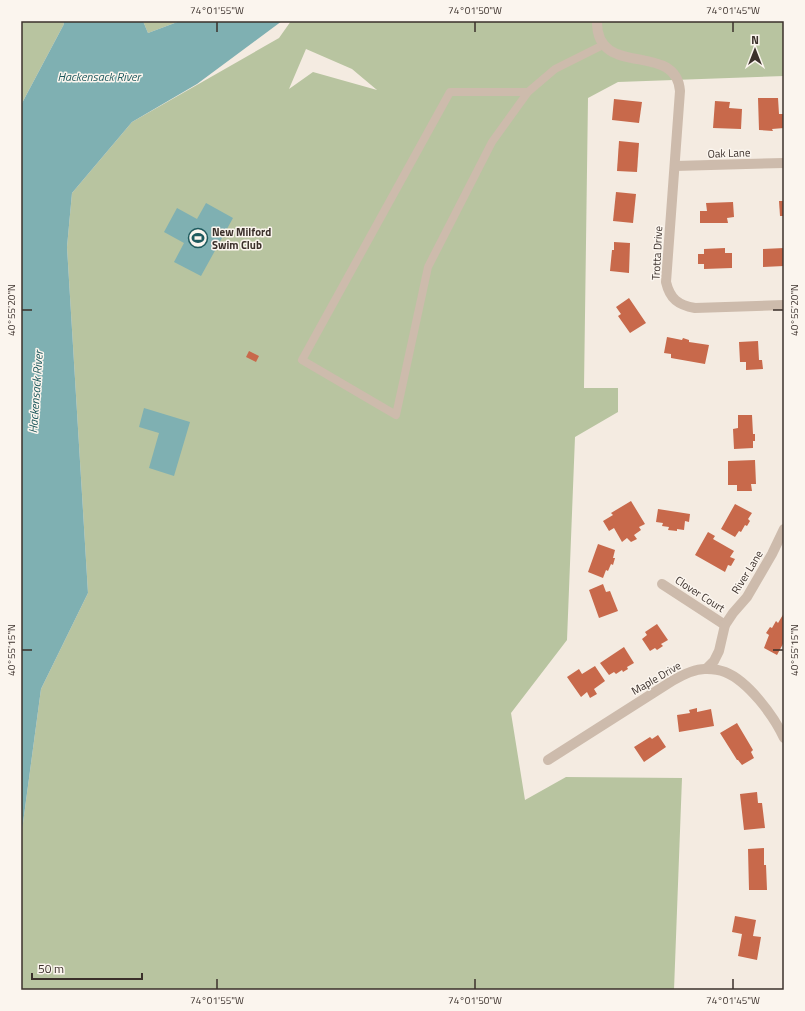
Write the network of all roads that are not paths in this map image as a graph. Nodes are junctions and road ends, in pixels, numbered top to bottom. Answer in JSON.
{"nodes":[{"id":1,"x":597,"y":21,"type":"edge"},
{"id":2,"x":603,"y":45,"type":"junction"},
{"id":3,"x":528,"y":92,"type":"junction"},
{"id":4,"x":784,"y":163,"type":"edge"},
{"id":5,"x":675,"y":166,"type":"junction"},
{"id":6,"x":784,"y":305,"type":"edge"},
{"id":7,"x":784,"y":529,"type":"edge"},
{"id":8,"x":662,"y":584,"type":"dead end"},
{"id":9,"x":725,"y":625,"type":"junction"},
{"id":10,"x":706,"y":669,"type":"junction"},
{"id":11,"x":784,"y":738,"type":"edge"},
{"id":12,"x":548,"y":760,"type":"dead end"}],
"edges":[{"from":1,"to":2,"type":"street"},
{"from":2,"to":3,"type":"lane"},
{"from":2,"to":5,"type":"street","name":"Trotta Drive"},
{"from":3,"to":3,"type":"lane"},
{"from":4,"to":5,"type":"street","name":"Oak Lane"},
{"from":5,"to":6,"type":"street","name":"Trotta Drive"},
{"from":7,"to":9,"type":"street","name":"River Lane"},
{"from":8,"to":9,"type":"street","name":"Clover Court"},
{"from":9,"to":10,"type":"street"},
{"from":10,"to":11,"type":"street","name":"Maple Drive"},
{"from":10,"to":12,"type":"street","name":"Maple Drive"}]}
